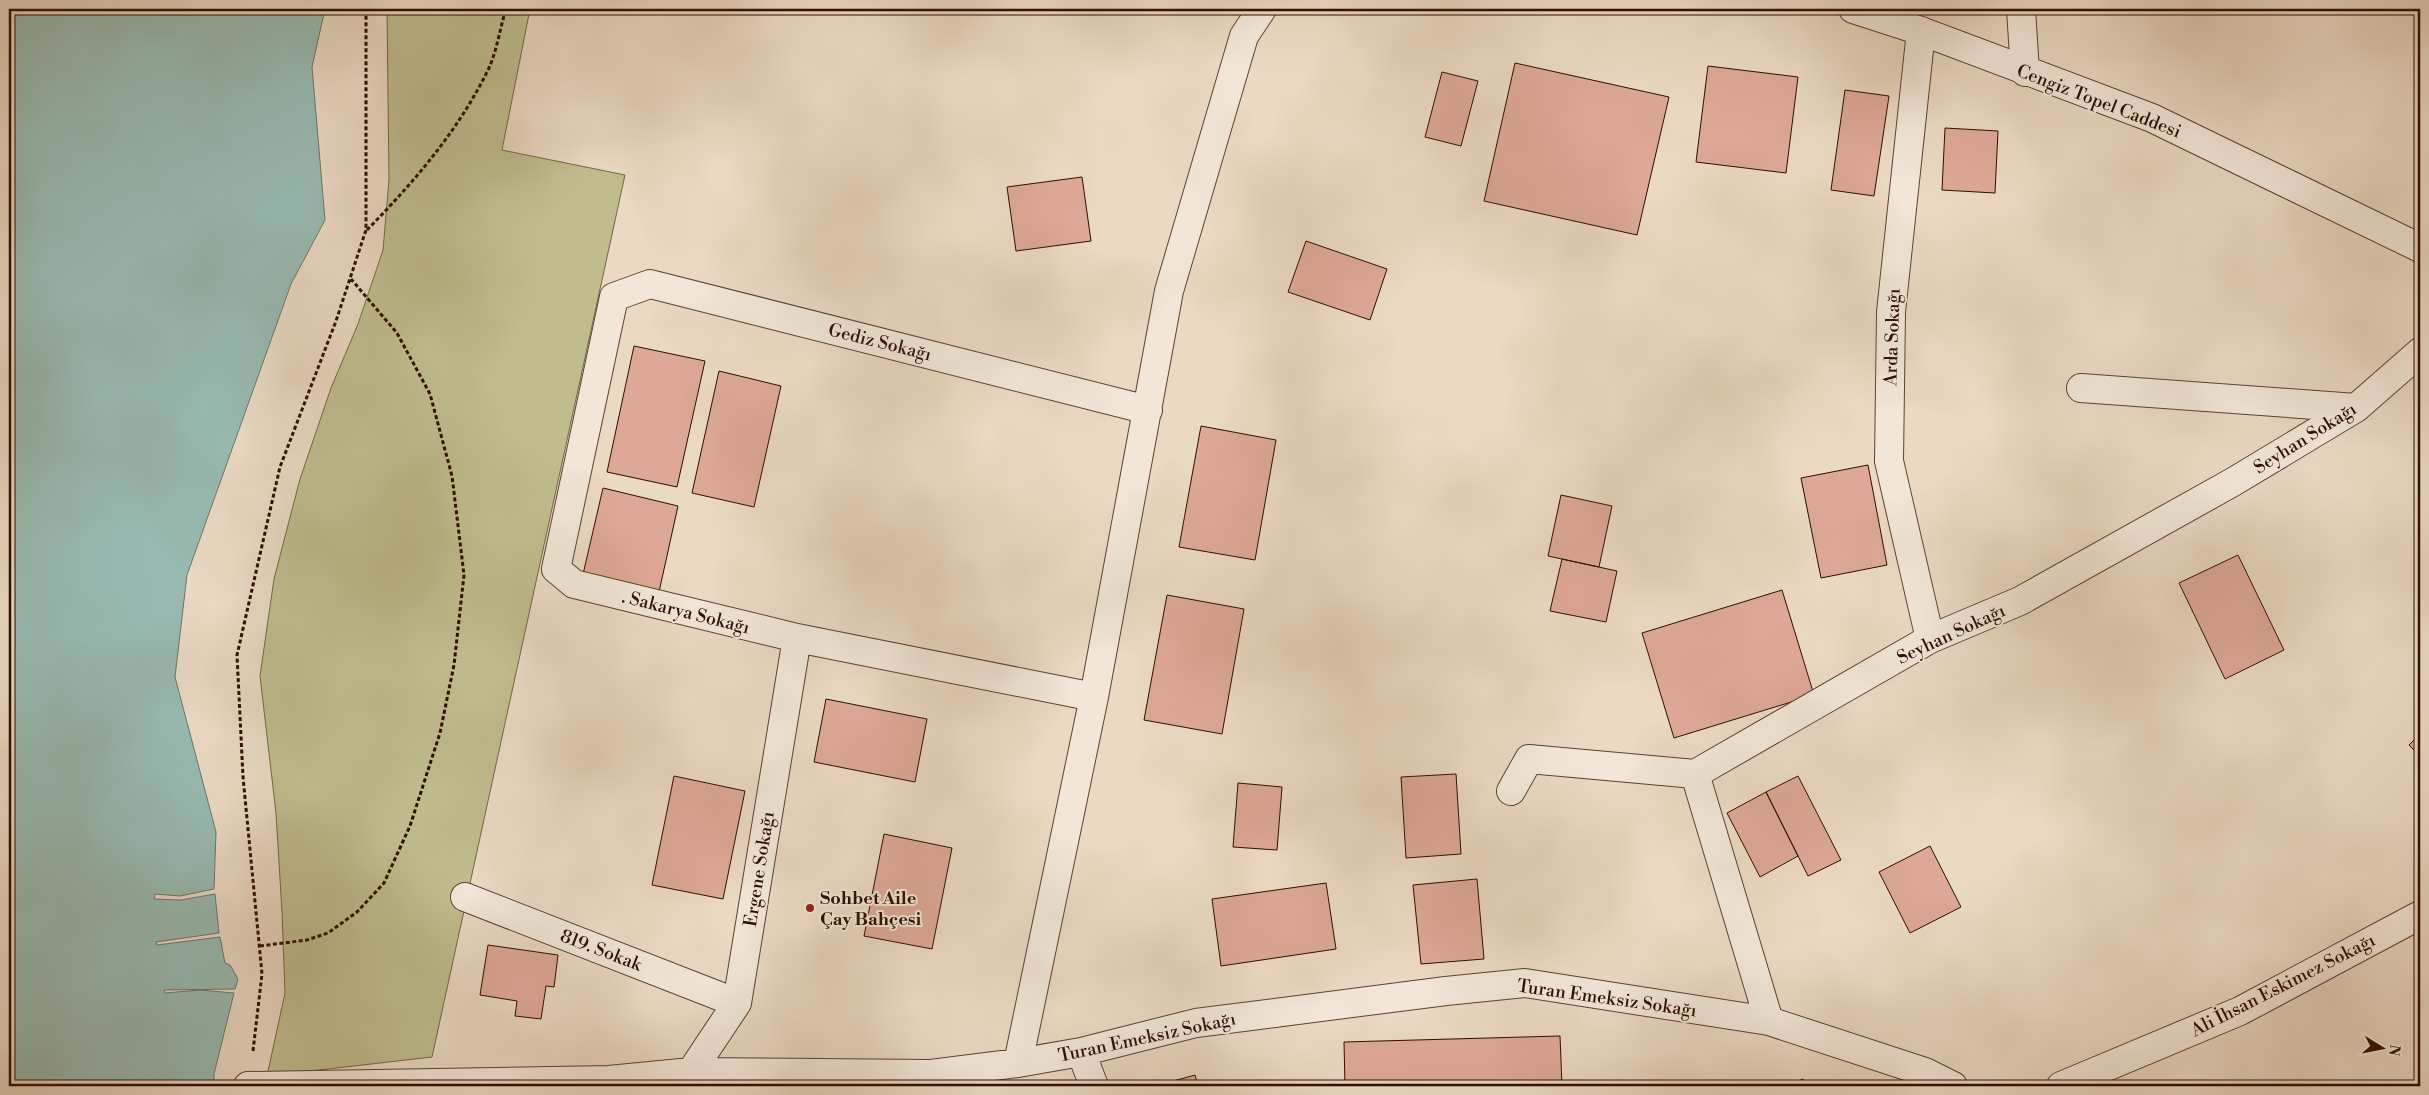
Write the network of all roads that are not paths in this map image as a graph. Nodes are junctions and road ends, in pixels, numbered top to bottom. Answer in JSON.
{"nodes":[{"id":1,"x":1262,"y":9,"type":"edge"},
{"id":2,"x":1853,"y":9,"type":"edge"},
{"id":3,"x":2020,"y":9,"type":"edge"},
{"id":4,"x":1921,"y":31,"type":"junction"},
{"id":5,"x":2025,"y":72,"type":"junction"},
{"id":6,"x":2420,"y":248,"type":"edge"},
{"id":7,"x":614,"y":298,"type":"joint"},
{"id":8,"x":2420,"y":352,"type":"edge"},
{"id":9,"x":2081,"y":388,"type":"dead end"},
{"id":10,"x":2356,"y":408,"type":"junction"},
{"id":11,"x":1148,"y":410,"type":"junction"},
{"id":12,"x":797,"y":638,"type":"junction"},
{"id":13,"x":1930,"y":639,"type":"junction"},
{"id":14,"x":1094,"y":697,"type":"junction"},
{"id":15,"x":1695,"y":774,"type":"junction"},
{"id":16,"x":1511,"y":791,"type":"dead end"},
{"id":17,"x":465,"y":897,"type":"dead end"},
{"id":18,"x":2420,"y":915,"type":"edge"},
{"id":19,"x":737,"y":1003,"type":"junction"},
{"id":20,"x":1769,"y":1021,"type":"junction"},
{"id":21,"x":1081,"y":1052,"type":"junction"},
{"id":22,"x":1018,"y":1063,"type":"junction"},
{"id":23,"x":691,"y":1079,"type":"edge"},
{"id":24,"x":387,"y":1085,"type":"edge"},
{"id":25,"x":248,"y":1086,"type":"edge"},
{"id":26,"x":1094,"y":1086,"type":"edge"},
{"id":27,"x":1953,"y":1086,"type":"edge"},
{"id":28,"x":2061,"y":1086,"type":"edge"}],
"edges":[{"from":1,"to":11,"type":"street"},
{"from":2,"to":4,"type":"street","name":"Cengiz Topel Caddesi"},
{"from":3,"to":5,"type":"street"},
{"from":4,"to":5,"type":"street","name":"Cengiz Topel Caddesi"},
{"from":4,"to":13,"type":"street","name":"Arda Sokağı"},
{"from":5,"to":6,"type":"street","name":"Cengiz Topel Caddesi"},
{"from":7,"to":11,"type":"street","name":"Gediz Sokağı"},
{"from":7,"to":12,"type":"street","name":". Sakarya Sokağı"},
{"from":8,"to":10,"type":"street","name":"Seyhan Sokağı"},
{"from":9,"to":10,"type":"street"},
{"from":10,"to":13,"type":"street","name":"Seyhan Sokağı"},
{"from":11,"to":14,"type":"street"},
{"from":12,"to":14,"type":"street","name":". Sakarya Sokağı"},
{"from":12,"to":19,"type":"street","name":"Ergene Sokağı"},
{"from":13,"to":15,"type":"street","name":"Seyhan Sokağı"},
{"from":14,"to":22,"type":"street"},
{"from":15,"to":16,"type":"street"},
{"from":15,"to":20,"type":"street"},
{"from":17,"to":19,"type":"street","name":"819. Sokak"},
{"from":18,"to":28,"type":"street","name":"Ali İhsan Eskimez Sokağı"},
{"from":19,"to":23,"type":"street","name":"Ergene Sokağı"},
{"from":20,"to":21,"type":"street","name":"Turan Emeksiz Sokağı"},
{"from":20,"to":27,"type":"street","name":"Turan Emeksiz Sokağı"},
{"from":21,"to":22,"type":"street","name":"Turan Emeksiz Sokağı"},
{"from":21,"to":26,"type":"street"},
{"from":22,"to":23,"type":"street","name":"Turan Emeksiz Sokağı"},
{"from":23,"to":24,"type":"street","name":"Turan Emeksiz Sokağı"},
{"from":24,"to":25,"type":"street","name":"Turan Emeksiz Sokağı"}]}
